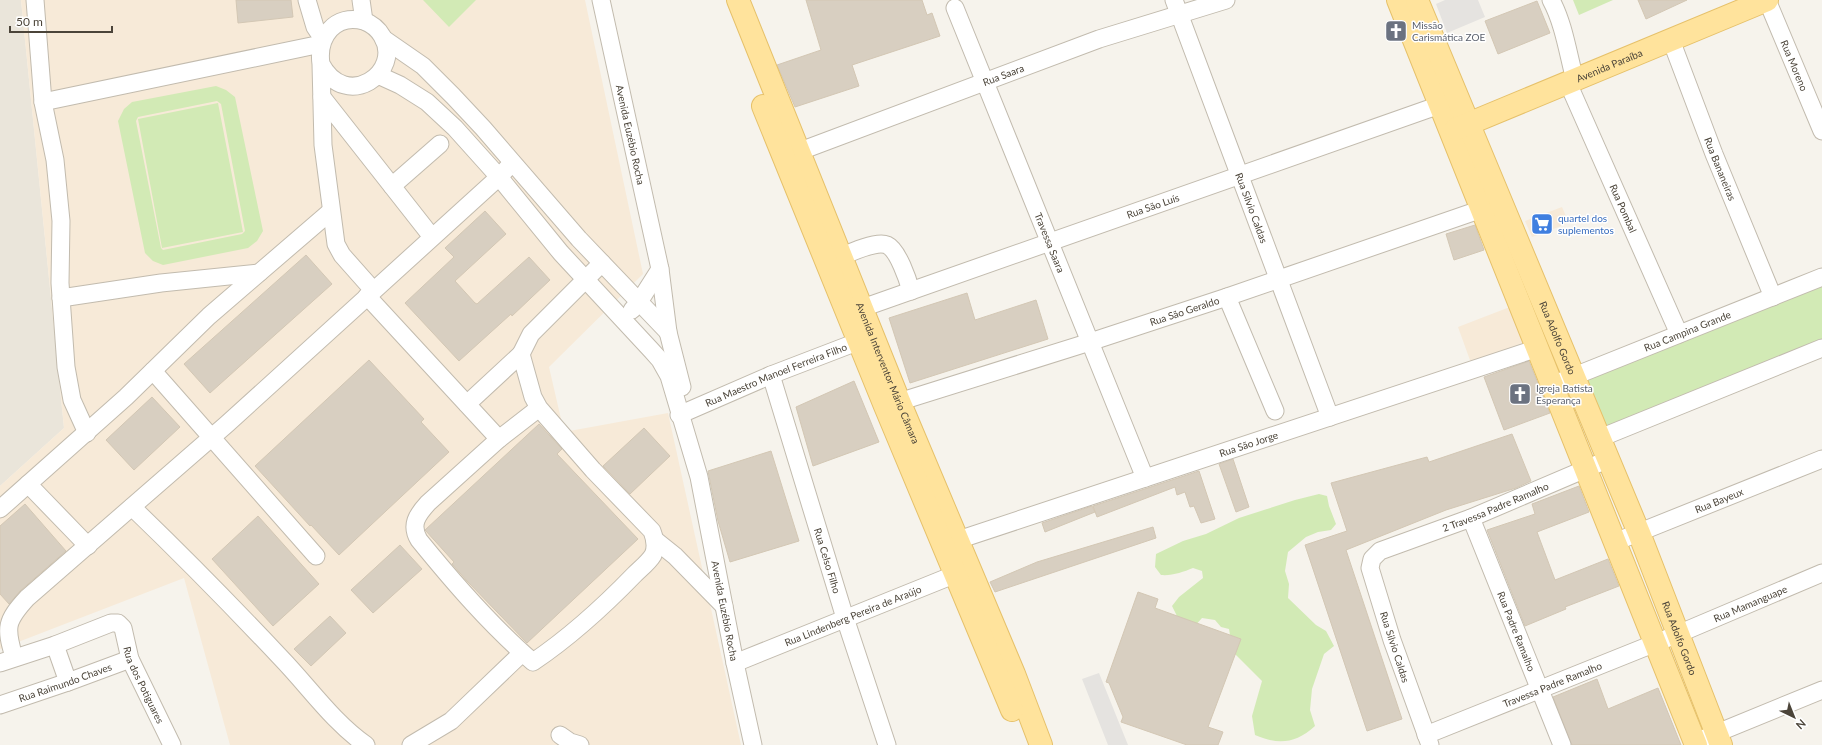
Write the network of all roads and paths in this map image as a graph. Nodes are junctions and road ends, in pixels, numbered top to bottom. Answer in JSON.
{"nodes":[{"id":1,"x":35,"y":0,"type":"edge"},
{"id":2,"x":307,"y":0,"type":"edge"},
{"id":3,"x":361,"y":0,"type":"edge"},
{"id":4,"x":601,"y":0,"type":"edge"},
{"id":5,"x":728,"y":0,"type":"edge"},
{"id":6,"x":1226,"y":0,"type":"edge"},
{"id":7,"x":1398,"y":0,"type":"edge"},
{"id":8,"x":1417,"y":0,"type":"edge"},
{"id":9,"x":1551,"y":0,"type":"edge"},
{"id":10,"x":1767,"y":0,"type":"edge"},
{"id":11,"x":1176,"y":7,"type":"edge"},
{"id":12,"x":955,"y":8,"type":"dead end"},
{"id":13,"x":364,"y":21,"type":"junction"},
{"id":14,"x":384,"y":39,"type":"junction"},
{"id":15,"x":1671,"y":40,"type":"junction"},
{"id":16,"x":322,"y":41,"type":"junction"},
{"id":17,"x":321,"y":64,"type":"junction"},
{"id":18,"x":378,"y":75,"type":"junction"},
{"id":19,"x":1571,"y":82,"type":"junction"},
{"id":20,"x":985,"y":83,"type":"junction"},
{"id":21,"x":322,"y":97,"type":"junction"},
{"id":22,"x":1449,"y":101,"type":"junction"},
{"id":23,"x":43,"y":102,"type":"junction"},
{"id":24,"x":1460,"y":127,"type":"junction"},
{"id":25,"x":1822,"y":131,"type":"edge"},
{"id":26,"x":440,"y":144,"type":"dead end"},
{"id":27,"x":791,"y":155,"type":"junction"},
{"id":28,"x":512,"y":163,"type":"junction"},
{"id":29,"x":1240,"y":176,"type":"junction"},
{"id":30,"x":499,"y":177,"type":"junction"},
{"id":31,"x":392,"y":186,"type":"junction"},
{"id":32,"x":1482,"y":209,"type":"junction"},
{"id":33,"x":331,"y":211,"type":"junction"},
{"id":34,"x":432,"y":237,"type":"junction"},
{"id":35,"x":1050,"y":242,"type":"junction"},
{"id":36,"x":834,"y":260,"type":"junction"},
{"id":37,"x":602,"y":263,"type":"junction"},
{"id":38,"x":660,"y":269,"type":"junction"},
{"id":39,"x":259,"y":273,"type":"junction"},
{"id":40,"x":1822,"y":277,"type":"edge"},
{"id":41,"x":585,"y":279,"type":"junction"},
{"id":42,"x":1278,"y":279,"type":"junction"},
{"id":43,"x":911,"y":291,"type":"junction"},
{"id":44,"x":370,"y":293,"type":"junction"},
{"id":45,"x":1227,"y":297,"type":"junction"},
{"id":46,"x":1773,"y":297,"type":"junction"},
{"id":47,"x":61,"y":298,"type":"junction"},
{"id":48,"x":639,"y":302,"type":"junction"},
{"id":49,"x":854,"y":311,"type":"junction"},
{"id":50,"x":623,"y":320,"type":"junction"},
{"id":51,"x":668,"y":332,"type":"junction"},
{"id":52,"x":1679,"y":334,"type":"junction"},
{"id":53,"x":866,"y":339,"type":"junction"},
{"id":54,"x":1090,"y":342,"type":"junction"},
{"id":55,"x":1538,"y":348,"type":"junction"},
{"id":56,"x":1822,"y":348,"type":"edge"},
{"id":57,"x":521,"y":354,"type":"junction"},
{"id":58,"x":153,"y":371,"type":"junction"},
{"id":59,"x":771,"y":376,"type":"junction"},
{"id":60,"x":1574,"y":376,"type":"junction"},
{"id":61,"x":1552,"y":384,"type":"junction"},
{"id":62,"x":467,"y":404,"type":"junction"},
{"id":63,"x":892,"y":404,"type":"junction"},
{"id":64,"x":539,"y":408,"type":"junction"},
{"id":65,"x":1275,"y":411,"type":"dead end"},
{"id":66,"x":683,"y":413,"type":"junction"},
{"id":67,"x":1330,"y":417,"type":"junction"},
{"id":68,"x":87,"y":433,"type":"junction"},
{"id":69,"x":212,"y":437,"type":"junction"},
{"id":70,"x":1600,"y":438,"type":"junction"},
{"id":71,"x":499,"y":439,"type":"junction"},
{"id":72,"x":1609,"y":459,"type":"junction"},
{"id":73,"x":1822,"y":459,"type":"edge"},
{"id":74,"x":1586,"y":468,"type":"junction"},
{"id":75,"x":1145,"y":478,"type":"junction"},
{"id":76,"x":28,"y":484,"type":"junction"},
{"id":77,"x":132,"y":507,"type":"junction"},
{"id":78,"x":0,"y":509,"type":"edge"},
{"id":79,"x":1471,"y":518,"type":"junction"},
{"id":80,"x":1639,"y":533,"type":"junction"},
{"id":81,"x":655,"y":540,"type":"junction"},
{"id":82,"x":958,"y":540,"type":"junction"},
{"id":83,"x":1615,"y":542,"type":"junction"},
{"id":84,"x":88,"y":546,"type":"junction"},
{"id":85,"x":1380,"y":551,"type":"joint"},
{"id":86,"x":316,"y":556,"type":"dead end"},
{"id":87,"x":962,"y":572,"type":"junction"},
{"id":88,"x":1822,"y":573,"type":"edge"},
{"id":89,"x":724,"y":606,"type":"junction"},
{"id":90,"x":5,"y":615,"type":"edge"},
{"id":91,"x":846,"y":618,"type":"junction"},
{"id":92,"x":1678,"y":634,"type":"junction"},
{"id":93,"x":1656,"y":643,"type":"junction"},
{"id":94,"x":55,"y":645,"type":"junction"},
{"id":95,"x":522,"y":653,"type":"junction"},
{"id":96,"x":130,"y":659,"type":"junction"},
{"id":97,"x":7,"y":660,"type":"edge"},
{"id":98,"x":735,"y":663,"type":"junction"},
{"id":99,"x":68,"y":682,"type":"junction"},
{"id":100,"x":1540,"y":688,"type":"junction"},
{"id":101,"x":1822,"y":690,"type":"edge"},
{"id":102,"x":0,"y":705,"type":"edge"},
{"id":103,"x":560,"y":735,"type":"dead end"},
{"id":104,"x":1428,"y":740,"type":"edge"},
{"id":105,"x":1719,"y":740,"type":"edge"},
{"id":106,"x":1696,"y":743,"type":"edge"},
{"id":107,"x":172,"y":745,"type":"edge"},
{"id":108,"x":366,"y":745,"type":"edge"},
{"id":109,"x":411,"y":745,"type":"edge"},
{"id":110,"x":580,"y":745,"type":"edge"},
{"id":111,"x":752,"y":745,"type":"edge"},
{"id":112,"x":887,"y":745,"type":"edge"},
{"id":113,"x":1036,"y":745,"type":"edge"},
{"id":114,"x":1562,"y":745,"type":"edge"}],
"edges":[{"from":1,"to":23,"type":"street"},
{"from":2,"to":16,"type":"street"},
{"from":3,"to":13,"type":"street"},
{"from":4,"to":38,"type":"street","name":"Avenida Euzébio Rocha"},
{"from":5,"to":27,"type":"main road","name":"Avenida Interventor Mário Câmara"},
{"from":6,"to":11,"type":"street","name":"Rua Saara"},
{"from":7,"to":22,"type":"main road","name":"Rua Adolfo Gordo"},
{"from":8,"to":22,"type":"main road","name":"Rua Adolfo Gordo"},
{"from":9,"to":19,"type":"street","name":"Rua Pombal"},
{"from":10,"to":15,"type":"main road","name":"Avenida Paraíba"},
{"from":10,"to":25,"type":"street","name":"Rua Moreno"},
{"from":11,"to":20,"type":"street","name":"Rua Saara"},
{"from":11,"to":29,"type":"street","name":"Rua Silvio Caldas"},
{"from":12,"to":20,"type":"street","name":"Travessa Saara"},
{"from":13,"to":14,"type":"street"},
{"from":13,"to":16,"type":"street"},
{"from":14,"to":18,"type":"street"},
{"from":14,"to":28,"type":"street"},
{"from":15,"to":19,"type":"main road","name":"Avenida Paraíba"},
{"from":15,"to":46,"type":"street","name":"Rua Bananeiras"},
{"from":16,"to":17,"type":"street"},
{"from":16,"to":23,"type":"street"},
{"from":17,"to":18,"type":"street"},
{"from":17,"to":21,"type":"street"},
{"from":18,"to":30,"type":"street","name":"Avenida Euzébio Rocha"},
{"from":19,"to":24,"type":"main road","name":"Avenida Paraíba"},
{"from":19,"to":52,"type":"street","name":"Rua Pombal"},
{"from":20,"to":27,"type":"street","name":"Rua Saara"},
{"from":20,"to":35,"type":"street","name":"Travessa Saara"},
{"from":21,"to":31,"type":"street"},
{"from":21,"to":33,"type":"street"},
{"from":22,"to":24,"type":"main road","name":"Rua Adolfo Gordo"},
{"from":22,"to":29,"type":"street","name":"Rua São Luís"},
{"from":23,"to":47,"type":"street"},
{"from":24,"to":32,"type":"main road","name":"Rua Adolfo Gordo"},
{"from":24,"to":60,"type":"main road","name":"Rua Adolfo Gordo"},
{"from":26,"to":31,"type":"street"},
{"from":27,"to":36,"type":"main road","name":"Avenida Interventor Mário Câmara"},
{"from":28,"to":30,"type":"street"},
{"from":28,"to":37,"type":"street"},
{"from":29,"to":35,"type":"street","name":"Rua São Luís"},
{"from":29,"to":42,"type":"street","name":"Rua Silvio Caldas"},
{"from":30,"to":34,"type":"street"},
{"from":30,"to":41,"type":"street","name":"Avenida Euzébio Rocha"},
{"from":31,"to":34,"type":"street"},
{"from":32,"to":42,"type":"street","name":"Rua São Geraldo"},
{"from":32,"to":55,"type":"main road","name":"Rua Adolfo Gordo"},
{"from":33,"to":39,"type":"street"},
{"from":33,"to":44,"type":"street"},
{"from":34,"to":44,"type":"street"},
{"from":35,"to":43,"type":"street","name":"Rua São Luís"},
{"from":35,"to":54,"type":"street","name":"Travessa Saara"},
{"from":36,"to":43,"type":"street"},
{"from":36,"to":49,"type":"main road","name":"Avenida Interventor Mário Câmara"},
{"from":37,"to":41,"type":"street"},
{"from":37,"to":48,"type":"street"},
{"from":38,"to":48,"type":"street"},
{"from":38,"to":51,"type":"street","name":"Avenida Euzébio Rocha"},
{"from":39,"to":47,"type":"street"},
{"from":39,"to":58,"type":"street"},
{"from":40,"to":46,"type":"street","name":"Rua Campina Grande"},
{"from":41,"to":50,"type":"street","name":"Avenida Euzébio Rocha"},
{"from":41,"to":57,"type":"street"},
{"from":42,"to":45,"type":"street","name":"Rua São Geraldo"},
{"from":42,"to":67,"type":"street","name":"Rua Silvio Caldas"},
{"from":43,"to":49,"type":"street","name":"Rua São Luís"},
{"from":44,"to":62,"type":"street"},
{"from":44,"to":69,"type":"street"},
{"from":45,"to":54,"type":"street","name":"Rua São Geraldo"},
{"from":45,"to":65,"type":"street"},
{"from":46,"to":52,"type":"street","name":"Rua Campina Grande"},
{"from":47,"to":68,"type":"street"},
{"from":48,"to":50,"type":"street"},
{"from":48,"to":51,"type":"street"},
{"from":49,"to":53,"type":"main road","name":"Avenida Interventor Mário Câmara"},
{"from":50,"to":66,"type":"street","name":"Avenida Euzébio Rocha"},
{"from":51,"to":66,"type":"street","name":"Avenida Euzébio Rocha"},
{"from":52,"to":60,"type":"street","name":"Rua Campina Grande"},
{"from":53,"to":59,"type":"street","name":"Rua Maestro Manoel Ferreira Filho"},
{"from":53,"to":63,"type":"main road","name":"Avenida Interventor Mário Câmara"},
{"from":54,"to":63,"type":"street","name":"Rua São Geraldo"},
{"from":54,"to":75,"type":"street","name":"Travessa Saara"},
{"from":55,"to":61,"type":"main road","name":"Rua Adolfo Gordo"},
{"from":55,"to":67,"type":"street","name":"Rua São Jorge"},
{"from":56,"to":70,"type":"street"},
{"from":57,"to":62,"type":"street"},
{"from":57,"to":64,"type":"street"},
{"from":58,"to":68,"type":"street"},
{"from":58,"to":69,"type":"street"},
{"from":59,"to":66,"type":"street","name":"Rua Maestro Manoel Ferreira Filho"},
{"from":59,"to":91,"type":"street","name":"Rua Celso Filho"},
{"from":60,"to":61,"type":"street","name":"Rua Campina Grande"},
{"from":60,"to":70,"type":"main road","name":"Rua Adolfo Gordo"},
{"from":61,"to":74,"type":"main road","name":"Rua Adolfo Gordo"},
{"from":62,"to":71,"type":"street"},
{"from":63,"to":82,"type":"main road","name":"Avenida Interventor Mário Câmara"},
{"from":63,"to":87,"type":"main road","name":"Avenida Interventor Mário Câmara"},
{"from":64,"to":71,"type":"street"},
{"from":64,"to":81,"type":"street"},
{"from":66,"to":89,"type":"street","name":"Avenida Euzébio Rocha"},
{"from":67,"to":75,"type":"street","name":"Rua São Jorge"},
{"from":68,"to":76,"type":"street"},
{"from":69,"to":77,"type":"street"},
{"from":69,"to":86,"type":"street"},
{"from":70,"to":72,"type":"main road","name":"Rua Adolfo Gordo"},
{"from":71,"to":95,"type":"street"},
{"from":72,"to":74,"type":"street","name":"2 Travessa Padre Ramalho"},
{"from":72,"to":80,"type":"main road","name":"Rua Adolfo Gordo"},
{"from":73,"to":80,"type":"street","name":"Rua Bayeux"},
{"from":74,"to":79,"type":"street","name":"2 Travessa Padre Ramalho"},
{"from":74,"to":83,"type":"main road","name":"Rua Adolfo Gordo"},
{"from":75,"to":82,"type":"street","name":"Rua São Jorge"},
{"from":76,"to":78,"type":"street"},
{"from":76,"to":84,"type":"street"},
{"from":77,"to":84,"type":"street"},
{"from":77,"to":108,"type":"street"},
{"from":79,"to":85,"type":"street","name":"2 Travessa Padre Ramalho"},
{"from":79,"to":100,"type":"street","name":"Rua Padre Ramalho"},
{"from":80,"to":83,"type":"street","name":"Rua Bayeux"},
{"from":80,"to":92,"type":"main road","name":"Rua Adolfo Gordo"},
{"from":81,"to":89,"type":"street"},
{"from":81,"to":95,"type":"street"},
{"from":82,"to":87,"type":"main road","name":"Avenida Interventor Mário Câmara"},
{"from":83,"to":93,"type":"main road","name":"Rua Adolfo Gordo"},
{"from":84,"to":90,"type":"street"},
{"from":85,"to":104,"type":"street","name":"Rua Silvio Caldas"},
{"from":87,"to":91,"type":"street","name":"Rua Lindenberg Pereira de Araújo"},
{"from":87,"to":113,"type":"main road","name":"Avenida Interventor Mário Câmara"},
{"from":88,"to":92,"type":"street","name":"Rua Mamanguape"},
{"from":89,"to":98,"type":"street","name":"Avenida Euzébio Rocha"},
{"from":90,"to":97,"type":"street"},
{"from":91,"to":98,"type":"street","name":"Rua Lindenberg Pereira de Araújo"},
{"from":91,"to":112,"type":"street","name":"Rua Celso Filho"},
{"from":92,"to":93,"type":"street","name":"Travessa Padre Ramalho"},
{"from":92,"to":105,"type":"main road","name":"Rua Adolfo Gordo"},
{"from":93,"to":100,"type":"street","name":"Travessa Padre Ramalho"},
{"from":93,"to":106,"type":"main road","name":"Rua Adolfo Gordo"},
{"from":94,"to":96,"type":"street","name":"Rua dos Potiguares"},
{"from":94,"to":97,"type":"street"},
{"from":94,"to":99,"type":"street"},
{"from":95,"to":109,"type":"street"},
{"from":96,"to":99,"type":"street","name":"Rua Raimundo Chaves"},
{"from":96,"to":107,"type":"street","name":"Rua dos Potiguares"},
{"from":98,"to":111,"type":"street","name":"Avenida Euzébio Rocha"},
{"from":99,"to":102,"type":"street","name":"Rua Raimundo Chaves"},
{"from":100,"to":104,"type":"street","name":"Travessa Padre Ramalho"},
{"from":100,"to":114,"type":"street","name":"Rua Padre Ramalho"},
{"from":101,"to":105,"type":"street"},
{"from":103,"to":110,"type":"street"},
{"from":105,"to":106,"type":"street"}]}
